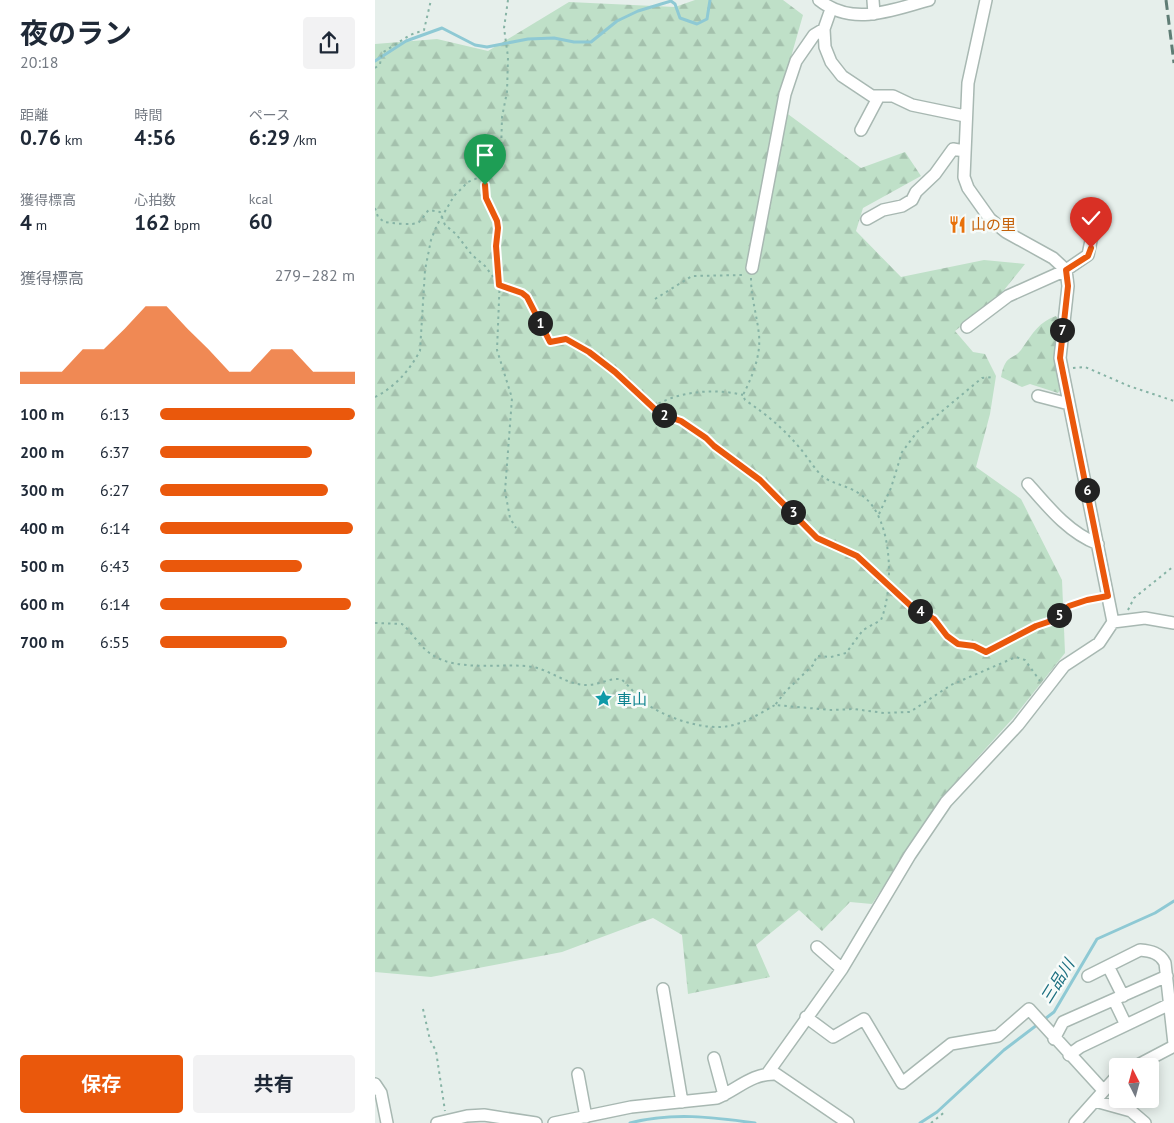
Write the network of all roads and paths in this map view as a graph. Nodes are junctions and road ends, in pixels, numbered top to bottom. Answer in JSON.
{"nodes":[{"id":1,"x":431,"y":0,"type":"edge"},
{"id":2,"x":508,"y":0,"type":"edge"},
{"id":3,"x":819,"y":0,"type":"edge"},
{"id":4,"x":873,"y":0,"type":"edge"},
{"id":5,"x":929,"y":0,"type":"edge"},
{"id":6,"x":986,"y":0,"type":"edge"},
{"id":7,"x":831,"y":9,"type":"junction"},
{"id":8,"x":874,"y":14,"type":"junction"},
{"id":9,"x":824,"y":29,"type":"junction"},
{"id":10,"x":375,"y":68,"type":"edge"},
{"id":11,"x":879,"y":96,"type":"junction"},
{"id":12,"x":965,"y":116,"type":"junction"},
{"id":13,"x":861,"y":130,"type":"dead end"},
{"id":14,"x":964,"y":151,"type":"junction"},
{"id":15,"x":487,"y":174,"type":"junction"},
{"id":16,"x":375,"y":208,"type":"edge"},
{"id":17,"x":1101,"y":212,"type":"dead end"},
{"id":18,"x":443,"y":216,"type":"junction"},
{"id":19,"x":867,"y":218,"type":"dead end"},
{"id":20,"x":752,"y":268,"type":"dead end"},
{"id":21,"x":1066,"y":270,"type":"junction"},
{"id":22,"x":499,"y":285,"type":"junction"},
{"id":23,"x":655,"y":300,"type":"dead end"},
{"id":24,"x":967,"y":327,"type":"dead end"},
{"id":25,"x":1063,"y":368,"type":"junction"},
{"id":26,"x":992,"y":377,"type":"dead end"},
{"id":27,"x":743,"y":395,"type":"junction"},
{"id":28,"x":1037,"y":396,"type":"dead end"},
{"id":29,"x":375,"y":397,"type":"edge"},
{"id":30,"x":1174,"y":401,"type":"edge"},
{"id":31,"x":1069,"y":404,"type":"junction"},
{"id":32,"x":653,"y":407,"type":"junction"},
{"id":33,"x":1028,"y":484,"type":"dead end"},
{"id":34,"x":879,"y":514,"type":"junction"},
{"id":35,"x":516,"y":528,"type":"dead end"},
{"id":36,"x":1098,"y":544,"type":"junction"},
{"id":37,"x":1174,"y":566,"type":"edge"},
{"id":38,"x":887,"y":586,"type":"junction"},
{"id":39,"x":1108,"y":596,"type":"junction"},
{"id":40,"x":1126,"y":620,"type":"junction"},
{"id":41,"x":1113,"y":622,"type":"junction"},
{"id":42,"x":375,"y":623,"type":"edge"},
{"id":43,"x":1174,"y":623,"type":"edge"},
{"id":44,"x":1045,"y":689,"type":"junction"},
{"id":45,"x":775,"y":705,"type":"junction"},
{"id":46,"x":817,"y":946,"type":"dead end"},
{"id":47,"x":1108,"y":966,"type":"junction"},
{"id":48,"x":842,"y":969,"type":"junction"},
{"id":49,"x":1088,"y":976,"type":"dead end"},
{"id":50,"x":1167,"y":976,"type":"junction"},
{"id":51,"x":663,"y":989,"type":"dead end"},
{"id":52,"x":1118,"y":998,"type":"junction"},
{"id":53,"x":1170,"y":1004,"type":"junction"},
{"id":54,"x":423,"y":1008,"type":"dead end"},
{"id":55,"x":806,"y":1017,"type":"junction"},
{"id":56,"x":1125,"y":1026,"type":"junction"},
{"id":57,"x":1055,"y":1039,"type":"junction"},
{"id":58,"x":1174,"y":1045,"type":"edge"},
{"id":59,"x":1161,"y":1053,"type":"junction"},
{"id":60,"x":1069,"y":1055,"type":"junction"},
{"id":61,"x":1174,"y":1057,"type":"edge"},
{"id":62,"x":714,"y":1058,"type":"dead end"},
{"id":63,"x":1151,"y":1058,"type":"edge"},
{"id":64,"x":578,"y":1074,"type":"dead end"},
{"id":65,"x":767,"y":1074,"type":"junction"},
{"id":66,"x":375,"y":1084,"type":"edge"},
{"id":67,"x":1109,"y":1084,"type":"edge"},
{"id":68,"x":1103,"y":1090,"type":"junction"},
{"id":69,"x":724,"y":1094,"type":"junction"},
{"id":70,"x":1095,"y":1101,"type":"junction"},
{"id":71,"x":682,"y":1102,"type":"junction"},
{"id":72,"x":946,"y":1111,"type":"dead end"},
{"id":73,"x":586,"y":1117,"type":"junction"},
{"id":74,"x":441,"y":1122,"type":"edge"},
{"id":75,"x":387,"y":1123,"type":"edge"},
{"id":76,"x":537,"y":1123,"type":"edge"},
{"id":77,"x":554,"y":1123,"type":"edge"},
{"id":78,"x":848,"y":1123,"type":"edge"},
{"id":79,"x":931,"y":1123,"type":"edge"},
{"id":80,"x":1075,"y":1123,"type":"edge"},
{"id":81,"x":1145,"y":1123,"type":"edge"}],
"edges":[{"from":1,"to":10,"type":"path"},
{"from":2,"to":15,"type":"path"},
{"from":3,"to":7,"type":"street"},
{"from":4,"to":8,"type":"street"},
{"from":5,"to":8,"type":"street"},
{"from":6,"to":12,"type":"street"},
{"from":7,"to":8,"type":"street"},
{"from":7,"to":9,"type":"street"},
{"from":9,"to":11,"type":"street"},
{"from":9,"to":20,"type":"street"},
{"from":11,"to":12,"type":"street"},
{"from":11,"to":13,"type":"street"},
{"from":12,"to":14,"type":"street"},
{"from":14,"to":19,"type":"street"},
{"from":14,"to":21,"type":"street"},
{"from":15,"to":18,"type":"path"},
{"from":15,"to":22,"type":"path"},
{"from":16,"to":18,"type":"path"},
{"from":17,"to":21,"type":"street"},
{"from":18,"to":22,"type":"path"},
{"from":18,"to":29,"type":"path"},
{"from":21,"to":24,"type":"street"},
{"from":21,"to":25,"type":"street"},
{"from":22,"to":32,"type":"path"},
{"from":22,"to":35,"type":"path"},
{"from":23,"to":27,"type":"path"},
{"from":25,"to":30,"type":"path"},
{"from":25,"to":31,"type":"street"},
{"from":26,"to":34,"type":"path"},
{"from":27,"to":32,"type":"path"},
{"from":27,"to":34,"type":"path"},
{"from":28,"to":31,"type":"street"},
{"from":31,"to":36,"type":"street"},
{"from":32,"to":38,"type":"path"},
{"from":33,"to":36,"type":"street"},
{"from":34,"to":38,"type":"path"},
{"from":36,"to":39,"type":"street"},
{"from":37,"to":40,"type":"path"},
{"from":38,"to":39,"type":"path"},
{"from":38,"to":45,"type":"path"},
{"from":39,"to":41,"type":"street"},
{"from":40,"to":41,"type":"street"},
{"from":40,"to":43,"type":"street"},
{"from":41,"to":44,"type":"street"},
{"from":42,"to":45,"type":"path"},
{"from":44,"to":45,"type":"path"},
{"from":44,"to":48,"type":"street"},
{"from":46,"to":48,"type":"street"},
{"from":47,"to":49,"type":"street"},
{"from":47,"to":50,"type":"street"},
{"from":47,"to":52,"type":"street"},
{"from":48,"to":55,"type":"street"},
{"from":50,"to":52,"type":"street"},
{"from":50,"to":53,"type":"street"},
{"from":51,"to":71,"type":"street"},
{"from":52,"to":56,"type":"street"},
{"from":52,"to":57,"type":"street"},
{"from":53,"to":56,"type":"street"},
{"from":53,"to":58,"type":"street"},
{"from":54,"to":74,"type":"path"},
{"from":55,"to":57,"type":"street"},
{"from":55,"to":65,"type":"street"},
{"from":56,"to":60,"type":"street"},
{"from":57,"to":60,"type":"street"},
{"from":58,"to":59,"type":"street"},
{"from":59,"to":61,"type":"street"},
{"from":59,"to":63,"type":"street"},
{"from":60,"to":68,"type":"street"},
{"from":62,"to":69,"type":"street"},
{"from":64,"to":73,"type":"street"},
{"from":65,"to":69,"type":"street"},
{"from":65,"to":78,"type":"street"},
{"from":66,"to":75,"type":"street"},
{"from":67,"to":68,"type":"street"},
{"from":68,"to":70,"type":"street"},
{"from":69,"to":71,"type":"street"},
{"from":70,"to":80,"type":"street"},
{"from":70,"to":81,"type":"street"},
{"from":71,"to":73,"type":"street"},
{"from":72,"to":79,"type":"path"},
{"from":73,"to":77,"type":"street"},
{"from":74,"to":76,"type":"street"}]}
